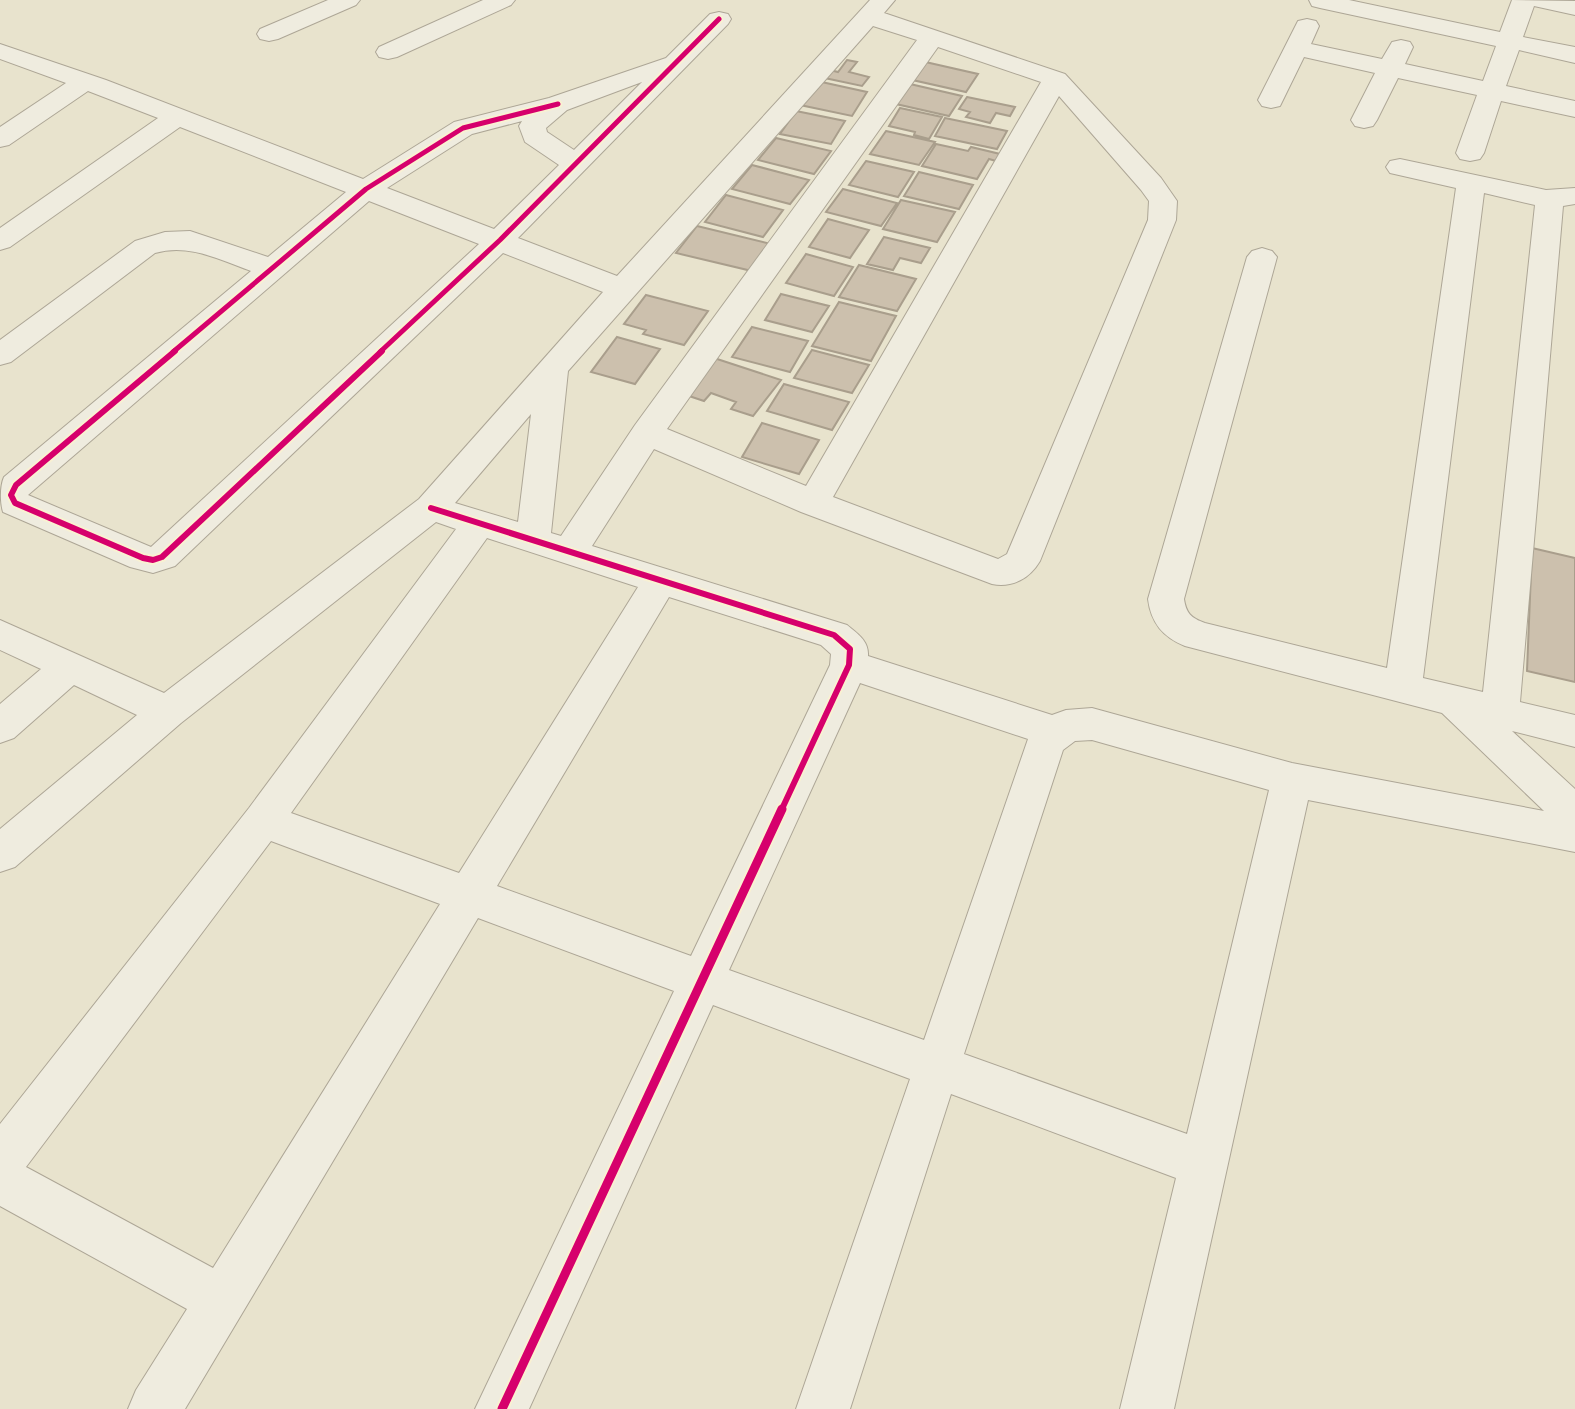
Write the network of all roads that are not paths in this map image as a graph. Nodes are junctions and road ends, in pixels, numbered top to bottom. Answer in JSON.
{"nodes":[{"id":1,"x":348,"y":0,"type":"edge"},
{"id":2,"x":503,"y":0,"type":"edge"},
{"id":3,"x":1320,"y":0,"type":"edge"},
{"id":4,"x":1524,"y":0,"type":"edge"},
{"id":5,"x":1540,"y":0,"type":"edge"},
{"id":6,"x":875,"y":8,"type":"edge"},
{"id":7,"x":1575,"y":8,"type":"edge"},
{"id":8,"x":1420,"y":11,"type":"edge"},
{"id":9,"x":719,"y":19,"type":"dead end"},
{"id":10,"x":269,"y":34,"type":"dead end"},
{"id":11,"x":932,"y":37,"type":"junction"},
{"id":12,"x":1510,"y":41,"type":"junction"},
{"id":13,"x":1296,"y":48,"type":"junction"},
{"id":14,"x":0,"y":51,"type":"edge"},
{"id":15,"x":388,"y":52,"type":"dead end"},
{"id":16,"x":1575,"y":55,"type":"edge"},
{"id":17,"x":677,"y":61,"type":"junction"},
{"id":18,"x":1391,"y":68,"type":"junction"},
{"id":19,"x":1056,"y":79,"type":"junction"},
{"id":20,"x":85,"y":81,"type":"junction"},
{"id":21,"x":1492,"y":90,"type":"junction"},
{"id":22,"x":1271,"y":100,"type":"dead end"},
{"id":23,"x":558,"y":104,"type":"junction"},
{"id":24,"x":1575,"y":109,"type":"edge"},
{"id":25,"x":178,"y":116,"type":"junction"},
{"id":26,"x":1364,"y":120,"type":"dead end"},
{"id":27,"x":0,"y":139,"type":"edge"},
{"id":28,"x":575,"y":163,"type":"junction"},
{"id":29,"x":1400,"y":167,"type":"dead end"},
{"id":30,"x":1471,"y":167,"type":"junction"},
{"id":31,"x":366,"y":189,"type":"junction"},
{"id":32,"x":1569,"y":195,"type":"edge"},
{"id":33,"x":500,"y":240,"type":"junction"},
{"id":34,"x":0,"y":242,"type":"edge"},
{"id":35,"x":1262,"y":257,"type":"dead end"},
{"id":36,"x":273,"y":268,"type":"junction"},
{"id":37,"x":622,"y":289,"type":"junction"},
{"id":38,"x":0,"y":355,"type":"edge"},
{"id":39,"x":552,"y":371,"type":"junction"},
{"id":40,"x":647,"y":433,"type":"junction"},
{"id":41,"x":813,"y":503,"type":"junction"},
{"id":42,"x":431,"y":508,"type":"junction"},
{"id":43,"x":480,"y":522,"type":"junction"},
{"id":44,"x":552,"y":545,"type":"junction"},
{"id":45,"x":661,"y":580,"type":"junction"},
{"id":46,"x":0,"y":634,"type":"edge"},
{"id":47,"x":849,"y":665,"type":"junction"},
{"id":48,"x":69,"y":667,"type":"junction"},
{"id":49,"x":1404,"y":687,"type":"junction"},
{"id":50,"x":1453,"y":699,"type":"junction"},
{"id":51,"x":167,"y":712,"type":"junction"},
{"id":52,"x":1500,"y":712,"type":"junction"},
{"id":53,"x":1066,"y":726,"type":"junction"},
{"id":54,"x":0,"y":727,"type":"edge"},
{"id":55,"x":1575,"y":731,"type":"edge"},
{"id":56,"x":1292,"y":780,"type":"junction"},
{"id":57,"x":1575,"y":814,"type":"edge"},
{"id":58,"x":263,"y":820,"type":"junction"},
{"id":59,"x":1575,"y":834,"type":"edge"},
{"id":60,"x":0,"y":854,"type":"edge"},
{"id":61,"x":469,"y":895,"type":"junction"},
{"id":62,"x":702,"y":981,"type":"junction"},
{"id":63,"x":939,"y":1067,"type":"junction"},
{"id":64,"x":0,"y":1162,"type":"edge"},
{"id":65,"x":1204,"y":1164,"type":"junction"},
{"id":66,"x":0,"y":1181,"type":"edge"},
{"id":67,"x":222,"y":1300,"type":"junction"},
{"id":68,"x":155,"y":1409,"type":"edge"},
{"id":69,"x":503,"y":1409,"type":"edge"},
{"id":70,"x":823,"y":1409,"type":"edge"},
{"id":71,"x":1147,"y":1409,"type":"edge"}],
"edges":[{"from":1,"to":10,"type":"street"},
{"from":2,"to":15,"type":"street"},
{"from":3,"to":8,"type":"street"},
{"from":3,"to":13,"type":"street"},
{"from":4,"to":12,"type":"street"},
{"from":5,"to":7,"type":"street"},
{"from":6,"to":11,"type":"street"},
{"from":6,"to":37,"type":"street"},
{"from":8,"to":12,"type":"street"},
{"from":8,"to":18,"type":"street"},
{"from":9,"to":17,"type":"street"},
{"from":11,"to":19,"type":"street"},
{"from":11,"to":40,"type":"street"},
{"from":12,"to":16,"type":"street"},
{"from":12,"to":21,"type":"street"},
{"from":13,"to":18,"type":"street"},
{"from":13,"to":22,"type":"street"},
{"from":14,"to":20,"type":"street"},
{"from":17,"to":23,"type":"street"},
{"from":17,"to":28,"type":"street"},
{"from":18,"to":21,"type":"street"},
{"from":18,"to":26,"type":"street"},
{"from":19,"to":41,"type":"street"},
{"from":19,"to":41,"type":"street"},
{"from":20,"to":25,"type":"street"},
{"from":20,"to":27,"type":"street"},
{"from":21,"to":24,"type":"street"},
{"from":21,"to":30,"type":"street"},
{"from":23,"to":28,"type":"street"},
{"from":23,"to":31,"type":"street"},
{"from":25,"to":31,"type":"street"},
{"from":25,"to":34,"type":"street"},
{"from":28,"to":33,"type":"street"},
{"from":29,"to":30,"type":"street"},
{"from":30,"to":32,"type":"street"},
{"from":30,"to":49,"type":"street"},
{"from":31,"to":33,"type":"street"},
{"from":31,"to":36,"type":"street"},
{"from":32,"to":52,"type":"street"},
{"from":33,"to":36,"type":"street"},
{"from":33,"to":37,"type":"street"},
{"from":35,"to":49,"type":"street"},
{"from":36,"to":38,"type":"street"},
{"from":37,"to":39,"type":"street"},
{"from":39,"to":42,"type":"street"},
{"from":39,"to":44,"type":"street"},
{"from":40,"to":41,"type":"street"},
{"from":40,"to":44,"type":"street"},
{"from":42,"to":43,"type":"street"},
{"from":42,"to":51,"type":"street"},
{"from":43,"to":44,"type":"street"},
{"from":43,"to":58,"type":"street"},
{"from":44,"to":45,"type":"street"},
{"from":45,"to":47,"type":"street"},
{"from":45,"to":61,"type":"street"},
{"from":46,"to":48,"type":"street"},
{"from":47,"to":53,"type":"street"},
{"from":47,"to":62,"type":"street"},
{"from":48,"to":51,"type":"street"},
{"from":48,"to":54,"type":"street"},
{"from":49,"to":50,"type":"street"},
{"from":50,"to":52,"type":"street"},
{"from":50,"to":57,"type":"street"},
{"from":51,"to":60,"type":"street"},
{"from":52,"to":55,"type":"street"},
{"from":53,"to":56,"type":"street"},
{"from":53,"to":63,"type":"street"},
{"from":56,"to":59,"type":"street"},
{"from":56,"to":65,"type":"street"},
{"from":58,"to":61,"type":"street"},
{"from":58,"to":64,"type":"street"},
{"from":61,"to":62,"type":"street"},
{"from":61,"to":67,"type":"street"},
{"from":62,"to":63,"type":"street"},
{"from":62,"to":69,"type":"street"},
{"from":63,"to":65,"type":"street"},
{"from":63,"to":70,"type":"street"},
{"from":65,"to":71,"type":"street"},
{"from":66,"to":67,"type":"street"},
{"from":67,"to":68,"type":"street"}]}
